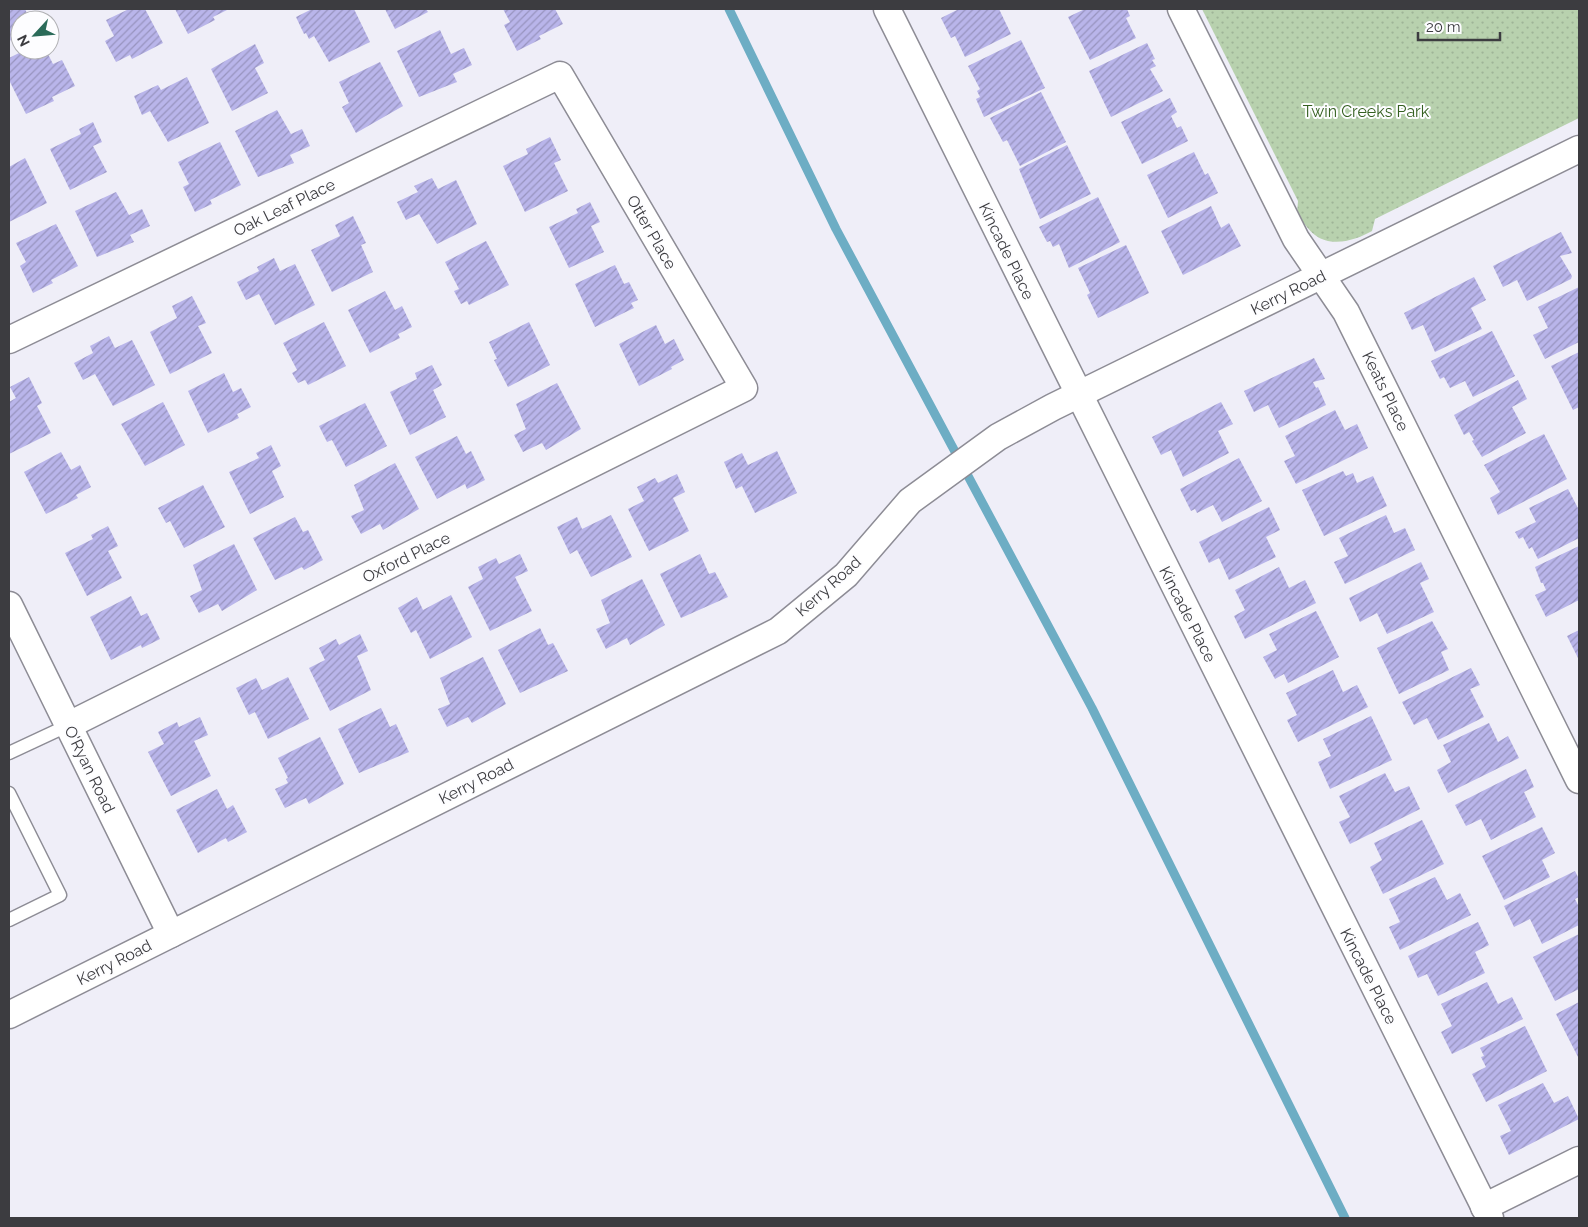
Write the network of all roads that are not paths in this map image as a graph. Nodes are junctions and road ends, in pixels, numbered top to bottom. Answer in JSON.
{"nodes":[{"id":1,"x":887,"y":9,"type":"edge"},
{"id":2,"x":1181,"y":9,"type":"edge"},
{"id":3,"x":560,"y":75,"type":"joint"},
{"id":4,"x":1579,"y":152,"type":"edge"},
{"id":5,"x":1322,"y":275,"type":"junction"},
{"id":6,"x":9,"y":340,"type":"edge"},
{"id":7,"x":744,"y":388,"type":"joint"},
{"id":8,"x":1079,"y":396,"type":"junction"},
{"id":9,"x":9,"y":605,"type":"edge"},
{"id":10,"x":69,"y":725,"type":"junction"},
{"id":11,"x":9,"y":753,"type":"edge"},
{"id":12,"x":1579,"y":780,"type":"edge"},
{"id":13,"x":9,"y":792,"type":"edge"},
{"id":14,"x":9,"y":920,"type":"edge"},
{"id":15,"x":171,"y":934,"type":"junction"},
{"id":16,"x":9,"y":1015,"type":"edge"},
{"id":17,"x":1579,"y":1160,"type":"edge"},
{"id":18,"x":1487,"y":1213,"type":"edge"}],
"edges":[{"from":1,"to":8,"type":"street","name":"Kincade Place"},
{"from":2,"to":5,"type":"street","name":"Keats Place"},
{"from":3,"to":6,"type":"street","name":"Oak Leaf Place"},
{"from":3,"to":7,"type":"street","name":"Otter Place"},
{"from":4,"to":5,"type":"street","name":"Kerry Road"},
{"from":5,"to":8,"type":"street","name":"Kerry Road"},
{"from":5,"to":12,"type":"street","name":"Keats Place"},
{"from":7,"to":10,"type":"street","name":"Oxford Place"},
{"from":8,"to":15,"type":"street","name":"Kerry Road"},
{"from":8,"to":18,"type":"street","name":"Kincade Place"},
{"from":9,"to":10,"type":"street","name":"O'Ryan Road"},
{"from":10,"to":11,"type":"lane"},
{"from":10,"to":15,"type":"street","name":"O'Ryan Road"},
{"from":13,"to":14,"type":"lane"},
{"from":15,"to":16,"type":"street","name":"Kerry Road"},
{"from":17,"to":18,"type":"street"}]}
